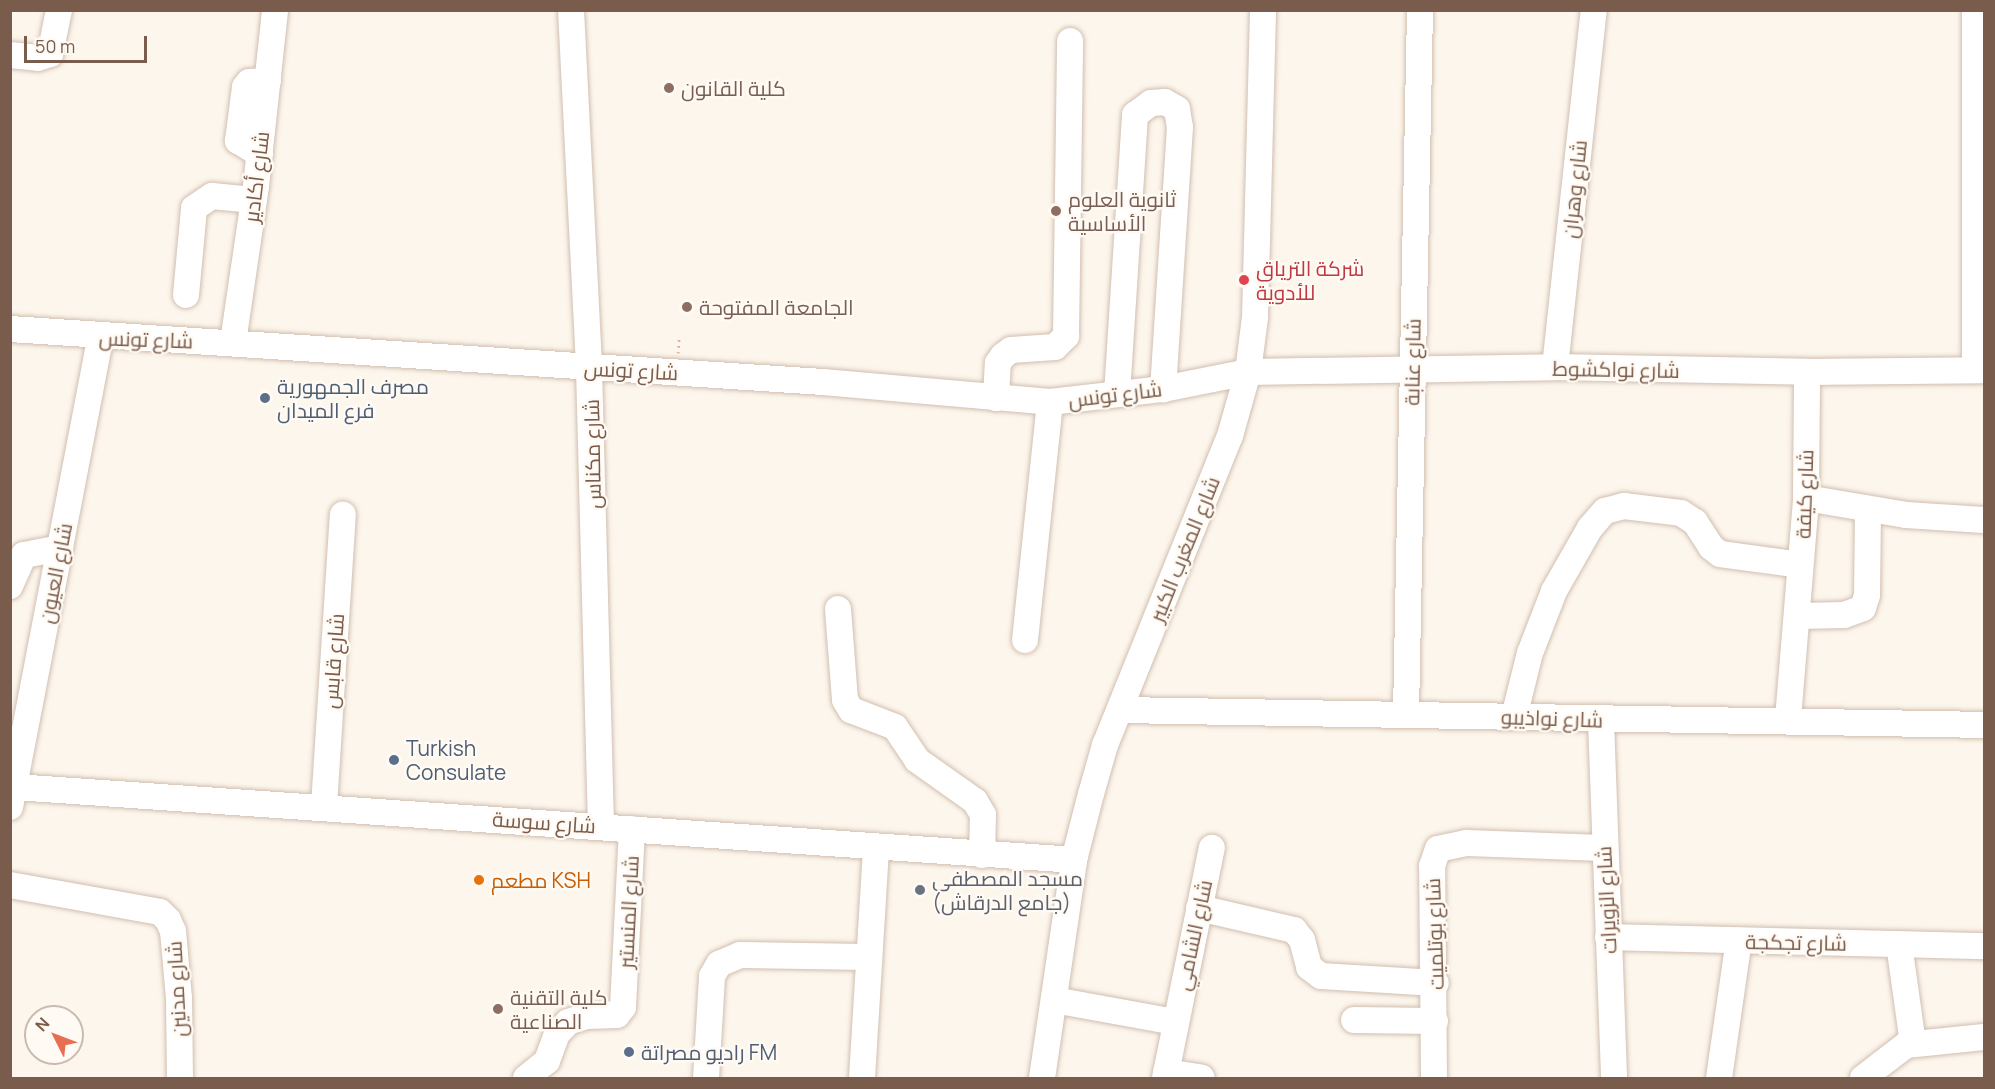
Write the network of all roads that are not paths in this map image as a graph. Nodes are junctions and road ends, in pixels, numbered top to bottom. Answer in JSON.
{"nodes":[{"id":1,"x":59,"y":10,"type":"edge"},
{"id":2,"x":275,"y":10,"type":"edge"},
{"id":3,"x":571,"y":10,"type":"edge"},
{"id":4,"x":1263,"y":10,"type":"edge"},
{"id":5,"x":1420,"y":10,"type":"edge"},
{"id":6,"x":1594,"y":10,"type":"edge"},
{"id":7,"x":1975,"y":10,"type":"edge"},
{"id":8,"x":1070,"y":41,"type":"dead end"},
{"id":9,"x":10,"y":55,"type":"edge"},
{"id":10,"x":1980,"y":104,"type":"edge"},
{"id":11,"x":254,"y":200,"type":"junction"},
{"id":12,"x":186,"y":295,"type":"dead end"},
{"id":13,"x":10,"y":329,"type":"edge"},
{"id":14,"x":100,"y":338,"type":"junction"},
{"id":15,"x":233,"y":342,"type":"junction"},
{"id":16,"x":1555,"y":367,"type":"junction"},
{"id":17,"x":590,"y":368,"type":"junction"},
{"id":18,"x":1412,"y":369,"type":"junction"},
{"id":19,"x":1980,"y":370,"type":"edge"},
{"id":20,"x":1248,"y":372,"type":"junction"},
{"id":21,"x":1807,"y":372,"type":"junction"},
{"id":22,"x":1162,"y":389,"type":"junction"},
{"id":23,"x":1117,"y":394,"type":"junction"},
{"id":24,"x":996,"y":398,"type":"junction"},
{"id":25,"x":1050,"y":402,"type":"junction"},
{"id":26,"x":1806,"y":498,"type":"junction"},
{"id":27,"x":1868,"y":509,"type":"junction"},
{"id":28,"x":343,"y":515,"type":"dead end"},
{"id":29,"x":1984,"y":520,"type":"edge"},
{"id":30,"x":60,"y":548,"type":"junction"},
{"id":31,"x":1800,"y":565,"type":"junction"},
{"id":32,"x":10,"y":586,"type":"edge"},
{"id":33,"x":838,"y":609,"type":"dead end"},
{"id":34,"x":1798,"y":616,"type":"junction"},
{"id":35,"x":1025,"y":640,"type":"dead end"},
{"id":36,"x":20,"y":710,"type":"edge"},
{"id":37,"x":1120,"y":710,"type":"junction"},
{"id":38,"x":1406,"y":714,"type":"junction"},
{"id":39,"x":1514,"y":717,"type":"junction"},
{"id":40,"x":1788,"y":719,"type":"junction"},
{"id":41,"x":1601,"y":721,"type":"junction"},
{"id":42,"x":1984,"y":725,"type":"edge"},
{"id":43,"x":13,"y":797,"type":"edge"},
{"id":44,"x":324,"y":806,"type":"junction"},
{"id":45,"x":601,"y":826,"type":"junction"},
{"id":46,"x":632,"y":829,"type":"junction"},
{"id":47,"x":1212,"y":848,"type":"dead end"},
{"id":48,"x":1603,"y":848,"type":"junction"},
{"id":49,"x":876,"y":849,"type":"junction"},
{"id":50,"x":982,"y":855,"type":"junction"},
{"id":51,"x":1074,"y":860,"type":"junction"},
{"id":52,"x":10,"y":885,"type":"edge"},
{"id":53,"x":1199,"y":908,"type":"junction"},
{"id":54,"x":1608,"y":937,"type":"junction"},
{"id":55,"x":1739,"y":940,"type":"junction"},
{"id":56,"x":1899,"y":944,"type":"junction"},
{"id":57,"x":1984,"y":946,"type":"edge"},
{"id":58,"x":869,"y":957,"type":"junction"},
{"id":59,"x":1394,"y":982,"type":"junction"},
{"id":60,"x":1436,"y":983,"type":"junction"},
{"id":61,"x":1054,"y":1000,"type":"junction"},
{"id":62,"x":1354,"y":1020,"type":"dead end"},
{"id":63,"x":1392,"y":1021,"type":"junction"},
{"id":64,"x":1435,"y":1021,"type":"junction"},
{"id":65,"x":1175,"y":1022,"type":"junction"},
{"id":66,"x":1984,"y":1037,"type":"edge"},
{"id":67,"x":1913,"y":1044,"type":"junction"},
{"id":68,"x":1165,"y":1075,"type":"edge"},
{"id":69,"x":180,"y":1078,"type":"edge"},
{"id":70,"x":526,"y":1078,"type":"edge"},
{"id":71,"x":706,"y":1078,"type":"edge"},
{"id":72,"x":862,"y":1078,"type":"edge"},
{"id":73,"x":1042,"y":1078,"type":"edge"},
{"id":74,"x":1202,"y":1078,"type":"edge"},
{"id":75,"x":1434,"y":1078,"type":"edge"},
{"id":76,"x":1614,"y":1078,"type":"edge"},
{"id":77,"x":1719,"y":1078,"type":"edge"},
{"id":78,"x":1863,"y":1078,"type":"edge"}],
"edges":[{"from":1,"to":9,"type":"street"},
{"from":2,"to":11,"type":"street","name":"شارع أكادير"},
{"from":3,"to":17,"type":"street","name":"شارع مكناس"},
{"from":4,"to":20,"type":"street","name":"شارع المغرب الكبير"},
{"from":5,"to":18,"type":"street","name":"شارع عنابة"},
{"from":6,"to":16,"type":"street","name":"شارع وهران"},
{"from":7,"to":10,"type":"street"},
{"from":8,"to":24,"type":"street"},
{"from":10,"to":19,"type":"street"},
{"from":11,"to":12,"type":"street"},
{"from":11,"to":15,"type":"street","name":"شارع أكادير"},
{"from":13,"to":14,"type":"street","name":"شارع تونس"},
{"from":14,"to":15,"type":"street","name":"شارع تونس"},
{"from":14,"to":30,"type":"street","name":"شارع العيون"},
{"from":15,"to":17,"type":"street","name":"شارع تونس"},
{"from":16,"to":18,"type":"street","name":"شارع نواكشوط"},
{"from":16,"to":21,"type":"street","name":"شارع نواكشوط"},
{"from":17,"to":24,"type":"street","name":"شارع تونس"},
{"from":17,"to":45,"type":"street","name":"شارع مكناس"},
{"from":18,"to":20,"type":"street","name":"شارع نواكشوط"},
{"from":18,"to":38,"type":"street","name":"شارع عنابة"},
{"from":19,"to":21,"type":"street","name":"شارع نواكشوط"},
{"from":20,"to":22,"type":"street","name":"شارع تونس"},
{"from":20,"to":37,"type":"street","name":"شارع المغرب الكبير"},
{"from":21,"to":26,"type":"street","name":"شارع كيفة"},
{"from":22,"to":23,"type":"street","name":"شارع تونس"},
{"from":22,"to":23,"type":"street"},
{"from":23,"to":25,"type":"street","name":"شارع تونس"},
{"from":24,"to":25,"type":"street","name":"شارع تونس"},
{"from":25,"to":35,"type":"street"},
{"from":26,"to":27,"type":"street"},
{"from":26,"to":31,"type":"street","name":"شارع كيفة"},
{"from":27,"to":29,"type":"street"},
{"from":27,"to":34,"type":"street"},
{"from":28,"to":44,"type":"street","name":"شارع قابس"},
{"from":30,"to":32,"type":"street"},
{"from":30,"to":36,"type":"street","name":"شارع العيون"},
{"from":31,"to":34,"type":"street","name":"شارع كيفة"},
{"from":31,"to":39,"type":"street"},
{"from":33,"to":50,"type":"street"},
{"from":34,"to":40,"type":"street","name":"شارع كيفة"},
{"from":36,"to":43,"type":"street","name":"شارع العيون"},
{"from":37,"to":38,"type":"street","name":"شارع نواذيبو"},
{"from":37,"to":51,"type":"street","name":"شارع المغرب الكبير"},
{"from":38,"to":39,"type":"street","name":"شارع نواذيبو"},
{"from":39,"to":41,"type":"street","name":"شارع نواذيبو"},
{"from":40,"to":41,"type":"street","name":"شارع نواذيبو"},
{"from":40,"to":42,"type":"street","name":"شارع نواذيبو"},
{"from":41,"to":48,"type":"street","name":"شارع الزويرات"},
{"from":43,"to":44,"type":"street","name":"شارع سوسة"},
{"from":44,"to":45,"type":"street","name":"شارع سوسة"},
{"from":45,"to":46,"type":"street","name":"شارع سوسة"},
{"from":46,"to":49,"type":"street","name":"شارع سوسة"},
{"from":46,"to":70,"type":"street","name":"شارع المنستير"},
{"from":47,"to":53,"type":"street","name":"شارع الشامي"},
{"from":48,"to":54,"type":"street","name":"شارع الزويرات"},
{"from":48,"to":60,"type":"street","name":"شارع بوتلميت"},
{"from":49,"to":50,"type":"street","name":"شارع سوسة"},
{"from":49,"to":58,"type":"street"},
{"from":50,"to":51,"type":"street","name":"شارع سوسة"},
{"from":51,"to":61,"type":"street","name":"شارع المغرب الكبير"},
{"from":52,"to":69,"type":"street","name":"شارع مدنين"},
{"from":53,"to":59,"type":"street"},
{"from":53,"to":65,"type":"street","name":"شارع الشامي"},
{"from":54,"to":55,"type":"street","name":"شارع تجكجة"},
{"from":54,"to":76,"type":"street","name":"شارع الزويرات"},
{"from":55,"to":56,"type":"street","name":"شارع تجكجة"},
{"from":55,"to":77,"type":"street"},
{"from":56,"to":57,"type":"street","name":"شارع تجكجة"},
{"from":56,"to":67,"type":"street"},
{"from":58,"to":71,"type":"street"},
{"from":58,"to":72,"type":"street"},
{"from":59,"to":60,"type":"street"},
{"from":59,"to":63,"type":"street"},
{"from":60,"to":64,"type":"street","name":"شارع بوتلميت"},
{"from":61,"to":65,"type":"street"},
{"from":61,"to":73,"type":"street","name":"شارع المغرب الكبير"},
{"from":62,"to":63,"type":"street"},
{"from":63,"to":64,"type":"street"},
{"from":64,"to":75,"type":"street","name":"شارع بوتلميت"},
{"from":65,"to":68,"type":"street","name":"شارع الشامي"},
{"from":66,"to":67,"type":"street"},
{"from":67,"to":78,"type":"street"},
{"from":68,"to":74,"type":"street","name":"شارع الشامي"}]}
